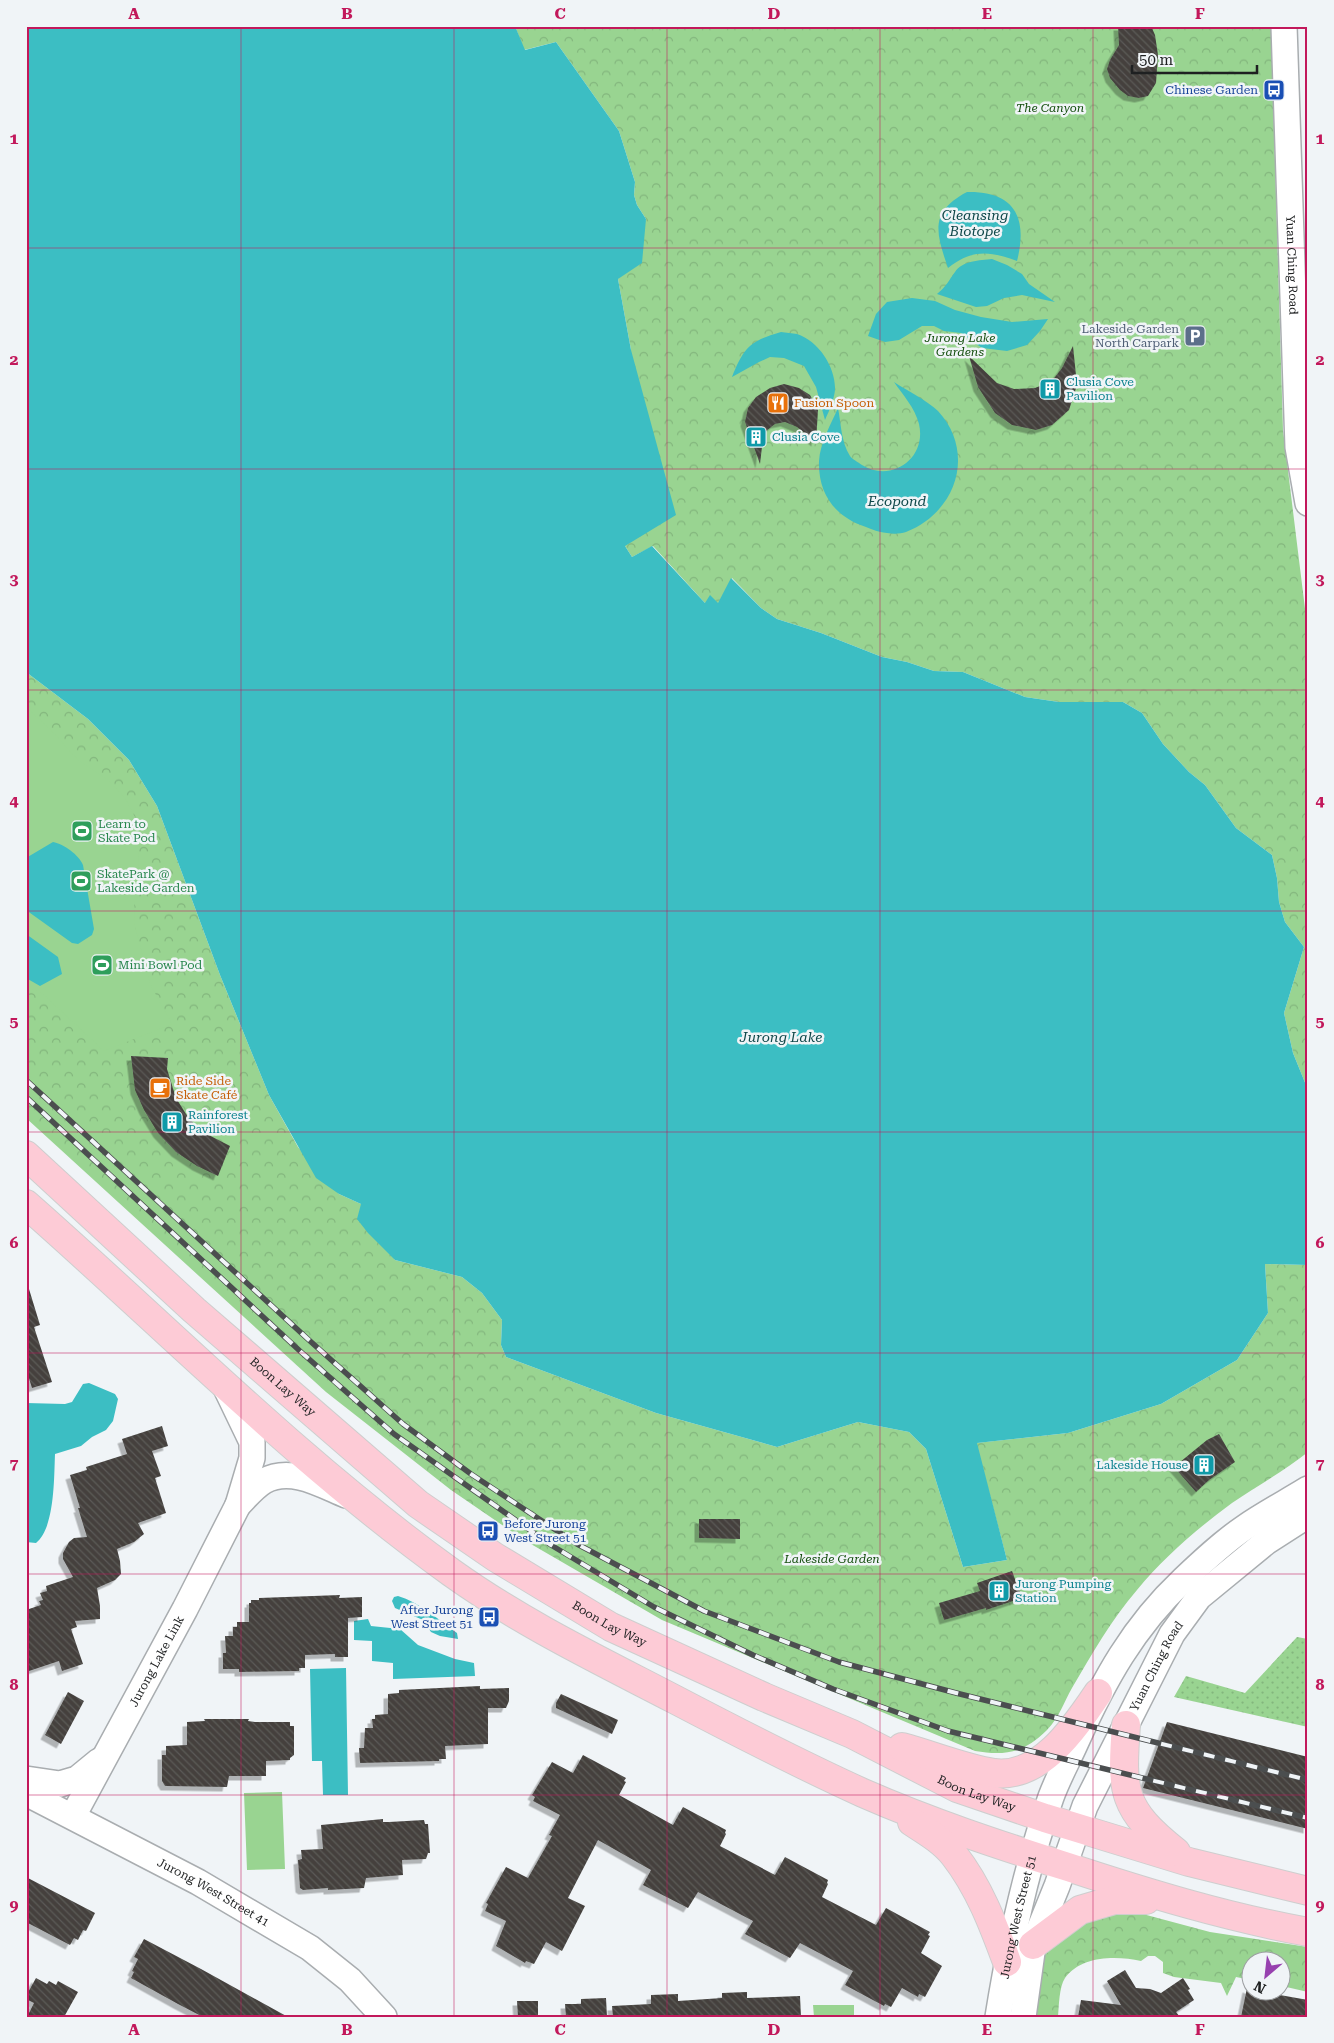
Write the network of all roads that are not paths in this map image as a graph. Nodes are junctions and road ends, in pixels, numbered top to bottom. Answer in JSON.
{"nodes":[{"id":1,"x":1284,"y":26,"type":"edge"},
{"id":2,"x":1304,"y":454,"type":"edge"},
{"id":3,"x":1308,"y":503,"type":"edge"},
{"id":4,"x":30,"y":1168,"type":"edge"},
{"id":5,"x":36,"y":1212,"type":"edge"},
{"id":6,"x":225,"y":1386,"type":"junction"},
{"id":7,"x":1308,"y":1488,"type":"edge"},
{"id":8,"x":358,"y":1500,"type":"junction"},
{"id":9,"x":238,"y":1506,"type":"junction"},
{"id":10,"x":1308,"y":1515,"type":"edge"},
{"id":11,"x":1098,"y":1693,"type":"junction"},
{"id":12,"x":1126,"y":1725,"type":"junction"},
{"id":13,"x":852,"y":1734,"type":"junction"},
{"id":14,"x":106,"y":1755,"type":"junction"},
{"id":15,"x":26,"y":1780,"type":"edge"},
{"id":16,"x":26,"y":1793,"type":"edge"},
{"id":17,"x":865,"y":1794,"type":"junction"},
{"id":18,"x":73,"y":1816,"type":"junction"},
{"id":19,"x":1045,"y":1818,"type":"junction"},
{"id":20,"x":1078,"y":1828,"type":"junction"},
{"id":21,"x":1033,"y":1856,"type":"junction"},
{"id":22,"x":1189,"y":1862,"type":"junction"},
{"id":23,"x":1064,"y":1866,"type":"junction"},
{"id":24,"x":1308,"y":1891,"type":"edge"},
{"id":25,"x":1175,"y":1900,"type":"junction"},
{"id":26,"x":1308,"y":1932,"type":"edge"},
{"id":27,"x":1033,"y":1946,"type":"junction"},
{"id":28,"x":1007,"y":1962,"type":"junction"},
{"id":29,"x":384,"y":2017,"type":"edge"},
{"id":30,"x":998,"y":2017,"type":"edge"},
{"id":31,"x":1023,"y":2017,"type":"edge"}],
"edges":[{"from":1,"to":2,"type":"street","name":"Yuan Ching Road"},
{"from":2,"to":3,"type":"street","name":"Yuan Ching Road"},
{"from":4,"to":5,"type":"main road"},
{"from":4,"to":13,"type":"main road","name":"Boon Lay Way"},
{"from":5,"to":6,"type":"main road"},
{"from":6,"to":8,"type":"main road"},
{"from":6,"to":9,"type":"street","name":"Jurong Lake Link"},
{"from":7,"to":11,"type":"street"},
{"from":8,"to":9,"type":"street","name":"Jurong Lake Link"},
{"from":8,"to":17,"type":"main road"},
{"from":9,"to":14,"type":"street","name":"Jurong Lake Link"},
{"from":10,"to":12,"type":"street","name":"Yuan Ching Road"},
{"from":11,"to":13,"type":"main road"},
{"from":11,"to":19,"type":"street"},
{"from":12,"to":20,"type":"street","name":"Yuan Ching Road"},
{"from":12,"to":22,"type":"main road"},
{"from":13,"to":19,"type":"main road","name":"Boon Lay Way"},
{"from":14,"to":15,"type":"street"},
{"from":14,"to":18,"type":"street","name":"Jurong Lake Link"},
{"from":16,"to":18,"type":"street","name":"Jurong West Street 41"},
{"from":17,"to":21,"type":"main road"},
{"from":17,"to":28,"type":"main road"},
{"from":18,"to":29,"type":"street","name":"Jurong West Street 41"},
{"from":19,"to":20,"type":"main road","name":"Boon Lay Way"},
{"from":19,"to":21,"type":"street","name":"Jurong West Street 51"},
{"from":20,"to":22,"type":"main road","name":"Boon Lay Way"},
{"from":20,"to":23,"type":"street","name":"Yuan Ching Road"},
{"from":21,"to":23,"type":"main road"},
{"from":21,"to":28,"type":"street","name":"Jurong West Street 51"},
{"from":22,"to":24,"type":"main road","name":"Boon Lay Way"},
{"from":23,"to":25,"type":"main road"},
{"from":23,"to":27,"type":"street","name":"Jurong West Street 51"},
{"from":25,"to":26,"type":"main road"},
{"from":25,"to":27,"type":"main road"},
{"from":27,"to":31,"type":"street","name":"Jurong West Street 51"},
{"from":28,"to":30,"type":"street","name":"Jurong West Street 51"}]}
